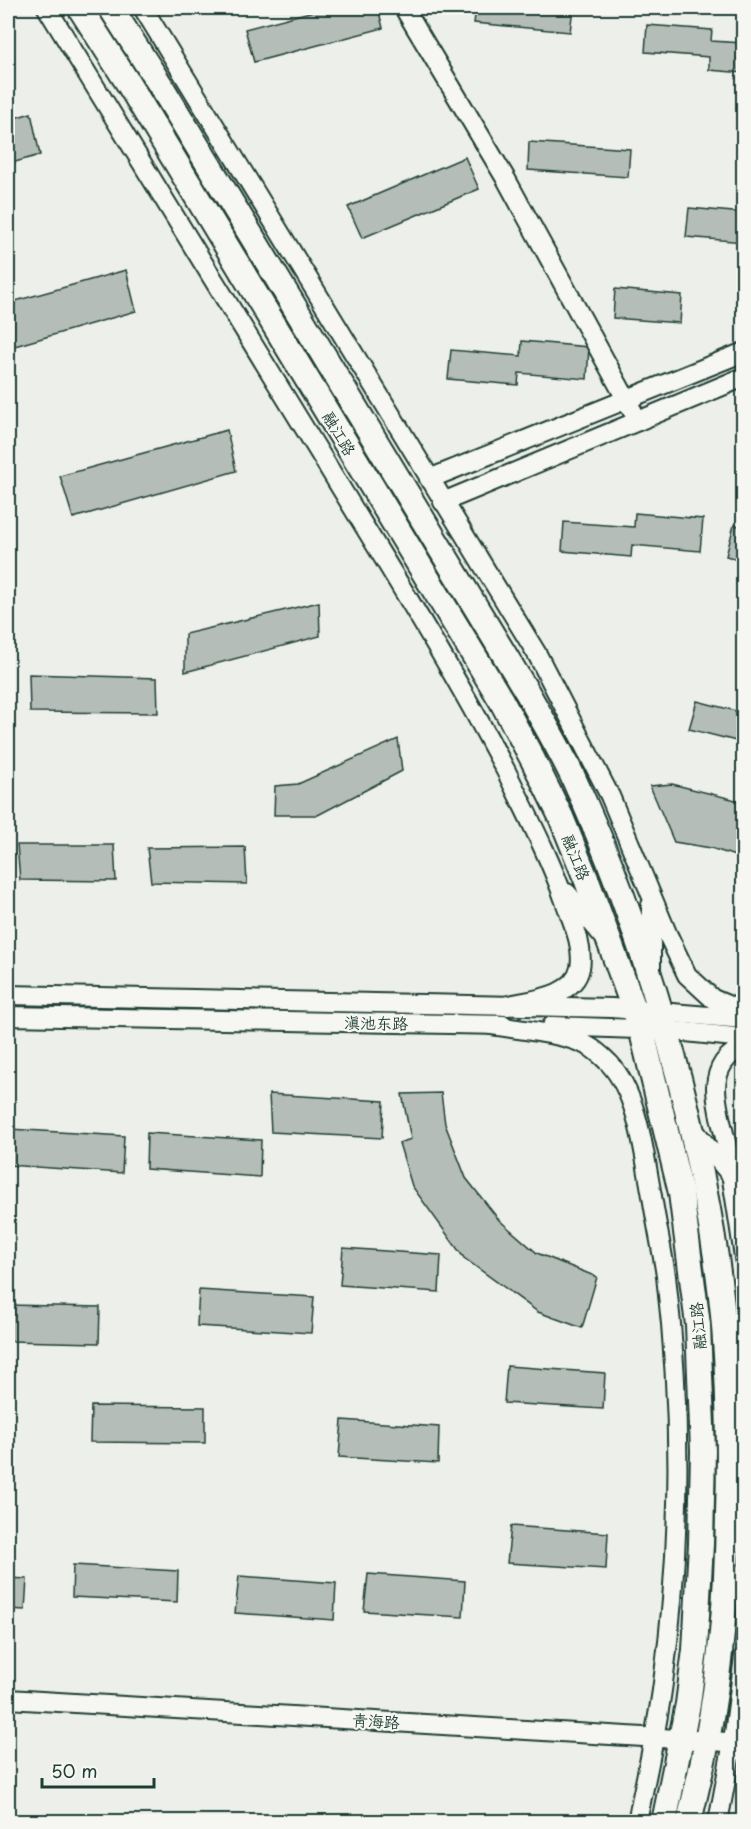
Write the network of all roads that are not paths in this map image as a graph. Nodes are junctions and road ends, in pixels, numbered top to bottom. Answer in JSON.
{"nodes":[{"id":1,"x":47,"y":8,"type":"edge"},
{"id":2,"x":80,"y":8,"type":"edge"},
{"id":3,"x":111,"y":8,"type":"edge"},
{"id":4,"x":143,"y":8,"type":"edge"},
{"id":5,"x":404,"y":8,"type":"edge"},
{"id":6,"x":744,"y":352,"type":"edge"},
{"id":7,"x":744,"y":377,"type":"edge"},
{"id":8,"x":627,"y":399,"type":"junction"},
{"id":9,"x":638,"y":421,"type":"junction"},
{"id":10,"x":429,"y":479,"type":"junction"},
{"id":11,"x":443,"y":502,"type":"junction"},
{"id":12,"x":559,"y":882,"type":"junction"},
{"id":13,"x":651,"y":895,"type":"junction"},
{"id":14,"x":609,"y":944,"type":"junction"},
{"id":15,"x":651,"y":981,"type":"junction"},
{"id":16,"x":8,"y":995,"type":"edge"},
{"id":17,"x":505,"y":1006,"type":"junction"},
{"id":18,"x":744,"y":1012,"type":"edge"},
{"id":19,"x":8,"y":1016,"type":"edge"},
{"id":20,"x":638,"y":1019,"type":"junction"},
{"id":21,"x":744,"y":1019,"type":"edge"},
{"id":22,"x":663,"y":1021,"type":"junction"},
{"id":23,"x":491,"y":1025,"type":"junction"},
{"id":24,"x":744,"y":1038,"type":"edge"},
{"id":25,"x":744,"y":1048,"type":"edge"},
{"id":26,"x":691,"y":1127,"type":"junction"},
{"id":27,"x":731,"y":1175,"type":"junction"},
{"id":28,"x":744,"y":1258,"type":"edge"},
{"id":29,"x":744,"y":1657,"type":"edge"},
{"id":30,"x":8,"y":1699,"type":"edge"},
{"id":31,"x":654,"y":1736,"type":"junction"},
{"id":32,"x":682,"y":1738,"type":"junction"},
{"id":33,"x":707,"y":1741,"type":"junction"},
{"id":34,"x":738,"y":1742,"type":"edge"},
{"id":35,"x":649,"y":1762,"type":"junction"},
{"id":36,"x":637,"y":1821,"type":"edge"},
{"id":37,"x":663,"y":1821,"type":"edge"},
{"id":38,"x":689,"y":1821,"type":"edge"},
{"id":39,"x":718,"y":1821,"type":"edge"}],
"edges":[{"from":1,"to":12,"type":"street"},
{"from":2,"to":14,"type":"main road","name":"融江路"},
{"from":3,"to":15,"type":"main road","name":"融江路"},
{"from":4,"to":10,"type":"street"},
{"from":5,"to":8,"type":"street"},
{"from":6,"to":8,"type":"street"},
{"from":7,"to":9,"type":"street"},
{"from":8,"to":9,"type":"street"},
{"from":8,"to":10,"type":"street"},
{"from":9,"to":11,"type":"street"},
{"from":10,"to":11,"type":"street"},
{"from":11,"to":13,"type":"street"},
{"from":12,"to":14,"type":"street"},
{"from":12,"to":17,"type":"street"},
{"from":13,"to":15,"type":"street"},
{"from":13,"to":18,"type":"street"},
{"from":14,"to":20,"type":"main road","name":"融江路"},
{"from":15,"to":22,"type":"main road","name":"融江路"},
{"from":16,"to":17,"type":"street","name":"滇池东路"},
{"from":17,"to":20,"type":"street","name":"滇池东路"},
{"from":19,"to":23,"type":"street","name":"滇池东路"},
{"from":20,"to":22,"type":"street","name":"滇池东路"},
{"from":20,"to":23,"type":"street","name":"滇池东路"},
{"from":20,"to":32,"type":"main road","name":"融江路"},
{"from":21,"to":22,"type":"street","name":"滇池东路"},
{"from":22,"to":24,"type":"street","name":"滇池东路"},
{"from":22,"to":26,"type":"main road","name":"融江路"},
{"from":23,"to":31,"type":"street"},
{"from":25,"to":27,"type":"street"},
{"from":26,"to":27,"type":"street"},
{"from":26,"to":33,"type":"main road","name":"融江路"},
{"from":27,"to":28,"type":"street"},
{"from":29,"to":34,"type":"street"},
{"from":30,"to":31,"type":"street","name":"青海路"},
{"from":31,"to":32,"type":"street","name":"青海路"},
{"from":31,"to":35,"type":"street"},
{"from":32,"to":33,"type":"street","name":"青海路"},
{"from":32,"to":37,"type":"main road","name":"融江路"},
{"from":33,"to":34,"type":"street","name":"青海路"},
{"from":33,"to":38,"type":"main road","name":"融江路"},
{"from":34,"to":39,"type":"street"},
{"from":35,"to":36,"type":"street"},
{"from":35,"to":37,"type":"street"}]}
